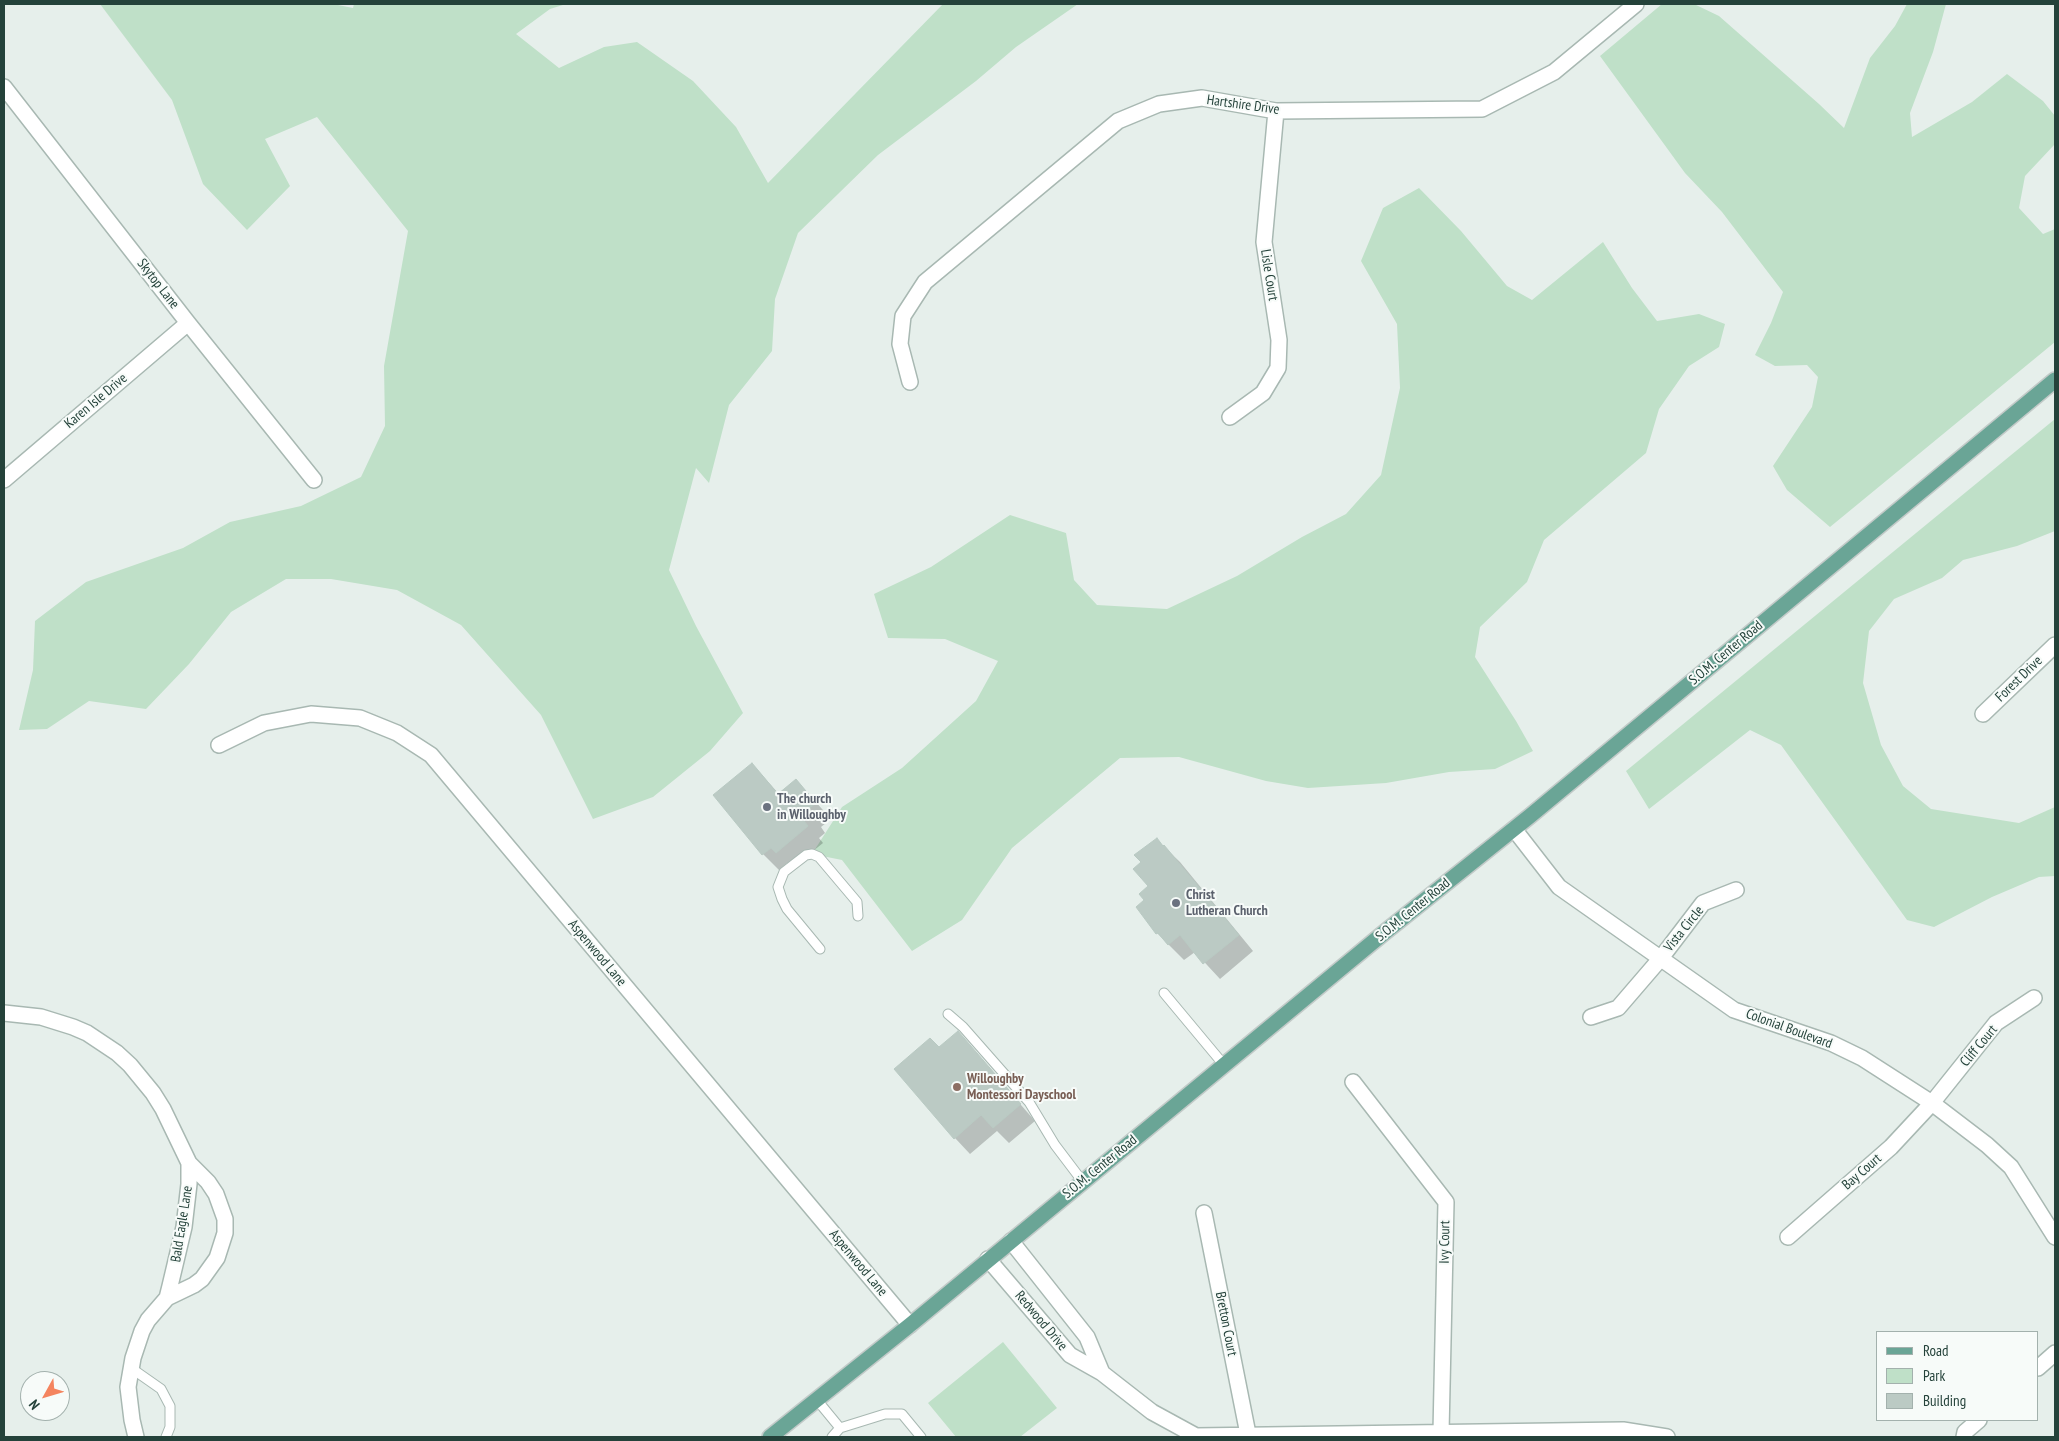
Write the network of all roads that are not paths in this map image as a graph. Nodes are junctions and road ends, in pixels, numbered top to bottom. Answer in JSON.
{"nodes":[{"id":1,"x":1636,"y":4,"type":"edge"},
{"id":2,"x":4,"y":87,"type":"edge"},
{"id":3,"x":1276,"y":111,"type":"junction"},
{"id":4,"x":188,"y":323,"type":"junction"},
{"id":5,"x":2055,"y":380,"type":"edge"},
{"id":6,"x":910,"y":382,"type":"dead end"},
{"id":7,"x":1230,"y":417,"type":"dead end"},
{"id":8,"x":4,"y":480,"type":"edge"},
{"id":9,"x":314,"y":480,"type":"dead end"},
{"id":10,"x":2055,"y":644,"type":"edge"},
{"id":11,"x":1983,"y":714,"type":"dead end"},
{"id":12,"x":219,"y":745,"type":"dead end"},
{"id":13,"x":1514,"y":829,"type":"junction"},
{"id":14,"x":1736,"y":890,"type":"dead end"},
{"id":15,"x":858,"y":916,"type":"dead end"},
{"id":16,"x":820,"y":949,"type":"dead end"},
{"id":17,"x":1661,"y":958,"type":"junction"},
{"id":18,"x":1164,"y":993,"type":"dead end"},
{"id":19,"x":2034,"y":998,"type":"dead end"},
{"id":20,"x":4,"y":1013,"type":"edge"},
{"id":21,"x":948,"y":1014,"type":"dead end"},
{"id":22,"x":1591,"y":1017,"type":"dead end"},
{"id":23,"x":1224,"y":1066,"type":"junction"},
{"id":24,"x":1353,"y":1082,"type":"dead end"},
{"id":25,"x":1932,"y":1103,"type":"junction"},
{"id":26,"x":189,"y":1163,"type":"junction"},
{"id":27,"x":1083,"y":1182,"type":"junction"},
{"id":28,"x":1204,"y":1214,"type":"dead end"},
{"id":29,"x":1788,"y":1237,"type":"dead end"},
{"id":30,"x":2055,"y":1237,"type":"edge"},
{"id":31,"x":1011,"y":1241,"type":"junction"},
{"id":32,"x":988,"y":1259,"type":"junction"},
{"id":33,"x":167,"y":1298,"type":"junction"},
{"id":34,"x":910,"y":1325,"type":"junction"},
{"id":35,"x":2055,"y":1353,"type":"edge"},
{"id":36,"x":2039,"y":1367,"type":"edge"},
{"id":37,"x":131,"y":1368,"type":"junction"},
{"id":38,"x":1102,"y":1373,"type":"junction"},
{"id":39,"x":816,"y":1400,"type":"junction"},
{"id":40,"x":1978,"y":1421,"type":"edge"},
{"id":41,"x":840,"y":1428,"type":"junction"},
{"id":42,"x":1441,"y":1432,"type":"junction"},
{"id":43,"x":1248,"y":1434,"type":"junction"},
{"id":44,"x":1374,"y":1436,"type":"edge"},
{"id":45,"x":136,"y":1437,"type":"edge"},
{"id":46,"x":166,"y":1437,"type":"edge"},
{"id":47,"x":770,"y":1437,"type":"edge"},
{"id":48,"x":832,"y":1437,"type":"edge"},
{"id":49,"x":921,"y":1437,"type":"edge"},
{"id":50,"x":1196,"y":1437,"type":"edge"},
{"id":51,"x":1667,"y":1437,"type":"edge"},
{"id":52,"x":1964,"y":1437,"type":"edge"}],
"edges":[{"from":1,"to":3,"type":"street","name":"Hartshire Drive"},
{"from":2,"to":4,"type":"street","name":"Skytop Lane"},
{"from":3,"to":6,"type":"street","name":"Hartshire Drive"},
{"from":3,"to":7,"type":"street","name":"Lisle Court"},
{"from":4,"to":8,"type":"street","name":"Karen Isle Drive"},
{"from":4,"to":9,"type":"street","name":"Skytop Lane"},
{"from":5,"to":13,"type":"main road","name":"S.O.M. Center Road"},
{"from":10,"to":11,"type":"street","name":"Forest Drive"},
{"from":12,"to":34,"type":"street","name":"Aspenwood Lane"},
{"from":13,"to":17,"type":"street","name":"Colonial Boulevard"},
{"from":13,"to":23,"type":"main road","name":"S.O.M. Center Road"},
{"from":14,"to":17,"type":"street","name":"Vista Circle"},
{"from":15,"to":16,"type":"lane"},
{"from":17,"to":22,"type":"street","name":"Vista Circle"},
{"from":17,"to":25,"type":"street","name":"Colonial Boulevard"},
{"from":18,"to":23,"type":"lane"},
{"from":19,"to":25,"type":"street","name":"Cliff Court"},
{"from":20,"to":26,"type":"street","name":"Bald Eagle Lane"},
{"from":21,"to":27,"type":"lane"},
{"from":23,"to":27,"type":"main road","name":"S.O.M. Center Road"},
{"from":24,"to":42,"type":"street","name":"Ivy Court"},
{"from":25,"to":29,"type":"street","name":"Bay Court"},
{"from":25,"to":30,"type":"street","name":"Colonial Boulevard"},
{"from":26,"to":33,"type":"street","name":"Bald Eagle Lane"},
{"from":26,"to":33,"type":"street"},
{"from":27,"to":31,"type":"main road","name":"S.O.M. Center Road"},
{"from":28,"to":43,"type":"street","name":"Bretton Court"},
{"from":31,"to":32,"type":"main road","name":"S.O.M. Center Road"},
{"from":31,"to":38,"type":"street","name":"Redwood Drive"},
{"from":32,"to":34,"type":"main road","name":"S.O.M. Center Road"},
{"from":32,"to":38,"type":"street","name":"Redwood Drive"},
{"from":33,"to":37,"type":"street","name":"Bald Eagle Lane"},
{"from":34,"to":39,"type":"main road","name":"S.O.M. Center Road"},
{"from":35,"to":36,"type":"street"},
{"from":37,"to":45,"type":"street","name":"Bald Eagle Lane"},
{"from":37,"to":46,"type":"lane"},
{"from":38,"to":50,"type":"street","name":"Redwood Drive"},
{"from":39,"to":41,"type":"lane"},
{"from":39,"to":47,"type":"main road","name":"S.O.M. Center Road"},
{"from":40,"to":52,"type":"street"},
{"from":41,"to":48,"type":"lane"},
{"from":41,"to":49,"type":"lane"},
{"from":42,"to":44,"type":"street","name":"Redwood Drive"},
{"from":42,"to":51,"type":"street","name":"Redwood Drive"},
{"from":43,"to":44,"type":"street","name":"Redwood Drive"},
{"from":43,"to":50,"type":"street","name":"Redwood Drive"}]}
